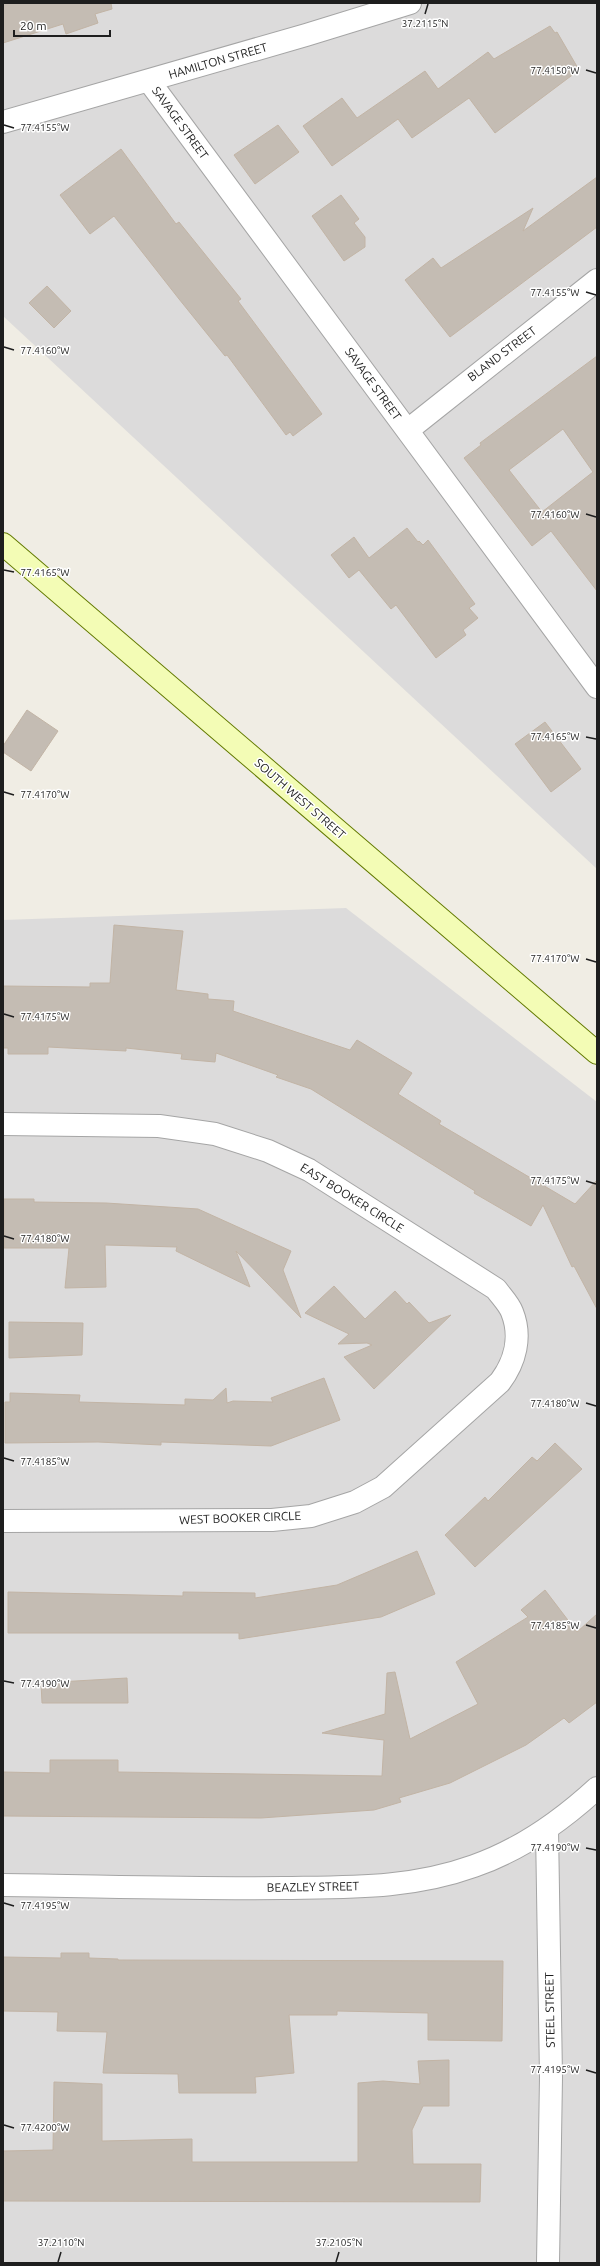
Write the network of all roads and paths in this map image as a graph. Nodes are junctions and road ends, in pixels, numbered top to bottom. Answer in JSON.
{"nodes":[{"id":1,"x":410,"y":3,"type":"edge"},
{"id":2,"x":149,"y":80,"type":"junction"},
{"id":3,"x":3,"y":122,"type":"edge"},
{"id":4,"x":597,"y":280,"type":"edge"},
{"id":5,"x":408,"y":430,"type":"junction"},
{"id":6,"x":3,"y":544,"type":"edge"},
{"id":7,"x":597,"y":687,"type":"edge"},
{"id":8,"x":597,"y":1053,"type":"edge"},
{"id":9,"x":3,"y":1124,"type":"edge"},
{"id":10,"x":512,"y":1311,"type":"joint"},
{"id":11,"x":3,"y":1521,"type":"edge"},
{"id":12,"x":597,"y":1788,"type":"edge"},
{"id":13,"x":547,"y":1829,"type":"junction"},
{"id":14,"x":3,"y":1885,"type":"edge"},
{"id":15,"x":548,"y":2263,"type":"edge"}],
"edges":[{"from":1,"to":2,"type":"street","name":"HAMILTON STREET"},
{"from":2,"to":3,"type":"street","name":"HAMILTON STREET"},
{"from":2,"to":5,"type":"street","name":"SAVAGE STREET"},
{"from":4,"to":5,"type":"street","name":"BLAND STREET"},
{"from":5,"to":7,"type":"street","name":"SAVAGE STREET"},
{"from":6,"to":8,"type":"street","name":"SOUTH WEST STREET"},
{"from":9,"to":10,"type":"street","name":"EAST BOOKER CIRCLE"},
{"from":10,"to":11,"type":"street","name":"WEST BOOKER CIRCLE"},
{"from":12,"to":13,"type":"street","name":"BEAZLEY STREET"},
{"from":13,"to":14,"type":"street","name":"BEAZLEY STREET"},
{"from":13,"to":15,"type":"street","name":"STEEL STREET"}]}
